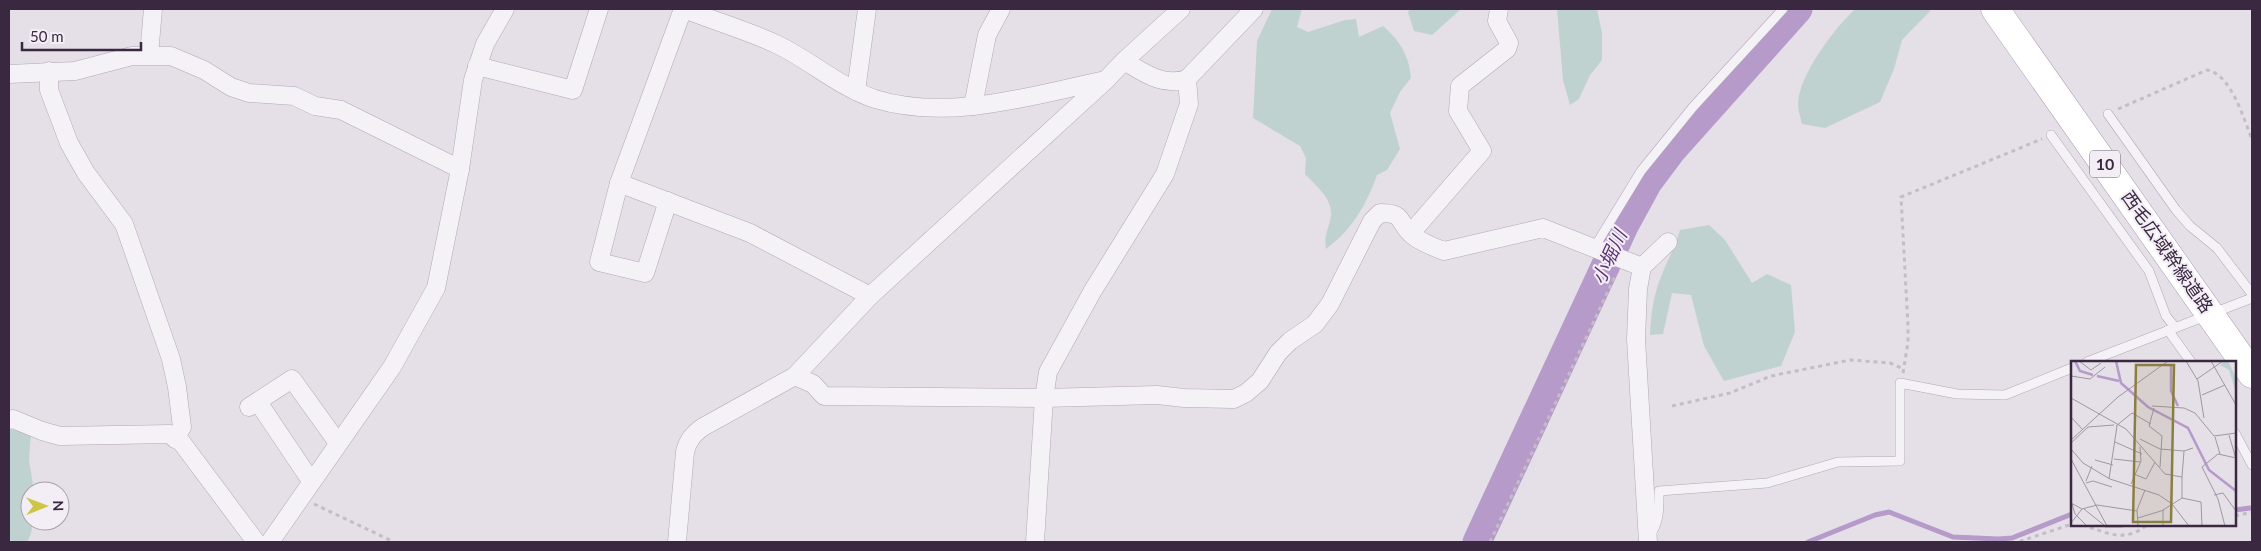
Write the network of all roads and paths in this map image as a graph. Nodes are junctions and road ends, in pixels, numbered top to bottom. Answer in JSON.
{"nodes":[{"id":1,"x":153,"y":9,"type":"edge"},
{"id":2,"x":505,"y":9,"type":"edge"},
{"id":3,"x":599,"y":9,"type":"edge"},
{"id":4,"x":684,"y":9,"type":"edge"},
{"id":5,"x":867,"y":9,"type":"edge"},
{"id":6,"x":1001,"y":9,"type":"edge"},
{"id":7,"x":1181,"y":9,"type":"edge"},
{"id":8,"x":1254,"y":9,"type":"edge"},
{"id":9,"x":1499,"y":9,"type":"edge"},
{"id":10,"x":1783,"y":9,"type":"edge"},
{"id":11,"x":1997,"y":12,"type":"edge"},
{"id":12,"x":149,"y":55,"type":"junction"},
{"id":13,"x":1124,"y":61,"type":"junction"},
{"id":14,"x":477,"y":66,"type":"junction"},
{"id":15,"x":49,"y":71,"type":"junction"},
{"id":16,"x":9,"y":74,"type":"edge"},
{"id":17,"x":1188,"y":79,"type":"junction"},
{"id":18,"x":1106,"y":80,"type":"junction"},
{"id":19,"x":856,"y":91,"type":"junction"},
{"id":20,"x":973,"y":106,"type":"junction"},
{"id":21,"x":2108,"y":114,"type":"joint"},
{"id":22,"x":2051,"y":135,"type":"joint"},
{"id":23,"x":2252,"y":140,"type":"edge"},
{"id":24,"x":460,"y":169,"type":"junction"},
{"id":25,"x":620,"y":183,"type":"junction"},
{"id":26,"x":668,"y":201,"type":"junction"},
{"id":27,"x":1411,"y":233,"type":"junction"},
{"id":28,"x":1668,"y":242,"type":"dead end"},
{"id":29,"x":1598,"y":249,"type":"junction"},
{"id":30,"x":1621,"y":259,"type":"junction"},
{"id":31,"x":1642,"y":267,"type":"junction"},
{"id":32,"x":2252,"y":294,"type":"edge"},
{"id":33,"x":870,"y":296,"type":"junction"},
{"id":34,"x":2252,"y":298,"type":"edge"},
{"id":35,"x":2211,"y":314,"type":"junction"},
{"id":36,"x":2171,"y":329,"type":"junction"},
{"id":37,"x":2090,"y":361,"type":"edge"},
{"id":38,"x":2190,"y":361,"type":"edge"},
{"id":39,"x":2071,"y":368,"type":"edge"},
{"id":40,"x":1904,"y":369,"type":"junction"},
{"id":41,"x":2252,"y":374,"type":"edge"},
{"id":42,"x":795,"y":376,"type":"junction"},
{"id":43,"x":1900,"y":383,"type":"junction"},
{"id":44,"x":1044,"y":398,"type":"junction"},
{"id":45,"x":1672,"y":406,"type":"dead end"},
{"id":46,"x":9,"y":420,"type":"edge"},
{"id":47,"x":2236,"y":436,"type":"edge"},
{"id":48,"x":175,"y":439,"type":"junction"},
{"id":49,"x":338,"y":443,"type":"junction"},
{"id":50,"x":2252,"y":465,"type":"edge"},
{"id":51,"x":311,"y":481,"type":"junction"},
{"id":52,"x":300,"y":497,"type":"junction"},
{"id":53,"x":2252,"y":512,"type":"edge"},
{"id":54,"x":2236,"y":516,"type":"edge"},
{"id":55,"x":2071,"y":524,"type":"edge"},
{"id":56,"x":2085,"y":526,"type":"edge"},
{"id":57,"x":2145,"y":526,"type":"edge"},
{"id":58,"x":1648,"y":540,"type":"edge"},
{"id":59,"x":256,"y":542,"type":"edge"},
{"id":60,"x":270,"y":542,"type":"edge"},
{"id":61,"x":394,"y":542,"type":"edge"},
{"id":62,"x":677,"y":542,"type":"edge"},
{"id":63,"x":1035,"y":542,"type":"edge"},
{"id":64,"x":1490,"y":542,"type":"edge"},
{"id":65,"x":2022,"y":542,"type":"edge"}],
"edges":[{"from":1,"to":12,"type":"street"},
{"from":2,"to":14,"type":"street"},
{"from":3,"to":14,"type":"street"},
{"from":4,"to":19,"type":"street"},
{"from":4,"to":25,"type":"street"},
{"from":5,"to":19,"type":"street"},
{"from":6,"to":20,"type":"street"},
{"from":7,"to":13,"type":"street"},
{"from":8,"to":17,"type":"street"},
{"from":9,"to":27,"type":"street"},
{"from":10,"to":29,"type":"lane"},
{"from":11,"to":35,"type":"main road","name":"西毛広域幹線道路","number":"10"},
{"from":12,"to":15,"type":"street"},
{"from":12,"to":24,"type":"street"},
{"from":13,"to":17,"type":"street"},
{"from":13,"to":18,"type":"street"},
{"from":14,"to":24,"type":"street"},
{"from":15,"to":16,"type":"street"},
{"from":15,"to":48,"type":"street"},
{"from":17,"to":44,"type":"street"},
{"from":18,"to":20,"type":"street"},
{"from":18,"to":33,"type":"street"},
{"from":19,"to":20,"type":"street"},
{"from":21,"to":23,"type":"path"},
{"from":21,"to":32,"type":"lane"},
{"from":22,"to":36,"type":"lane"},
{"from":22,"to":40,"type":"path"},
{"from":24,"to":49,"type":"street"},
{"from":25,"to":26,"type":"street"},
{"from":25,"to":26,"type":"street"},
{"from":26,"to":33,"type":"street"},
{"from":27,"to":29,"type":"street"},
{"from":27,"to":44,"type":"street"},
{"from":28,"to":31,"type":"street"},
{"from":29,"to":30,"type":"street"},
{"from":30,"to":31,"type":"street"},
{"from":30,"to":64,"type":"path"},
{"from":31,"to":58,"type":"street"},
{"from":33,"to":42,"type":"street"},
{"from":34,"to":35,"type":"lane"},
{"from":35,"to":36,"type":"lane"},
{"from":35,"to":41,"type":"main road","name":"西毛広域幹線道路","number":"10"},
{"from":36,"to":37,"type":"lane"},
{"from":36,"to":38,"type":"lane"},
{"from":39,"to":43,"type":"lane"},
{"from":40,"to":43,"type":"path"},
{"from":40,"to":45,"type":"path"},
{"from":42,"to":44,"type":"street"},
{"from":42,"to":62,"type":"street"},
{"from":43,"to":58,"type":"lane"},
{"from":44,"to":63,"type":"street"},
{"from":46,"to":48,"type":"street"},
{"from":47,"to":50,"type":"lane"},
{"from":48,"to":59,"type":"street"},
{"from":49,"to":51,"type":"street"},
{"from":49,"to":51,"type":"street"},
{"from":51,"to":52,"type":"street"},
{"from":52,"to":60,"type":"street"},
{"from":52,"to":61,"type":"path"},
{"from":53,"to":54,"type":"path"},
{"from":55,"to":65,"type":"path"},
{"from":56,"to":57,"type":"path"}]}
